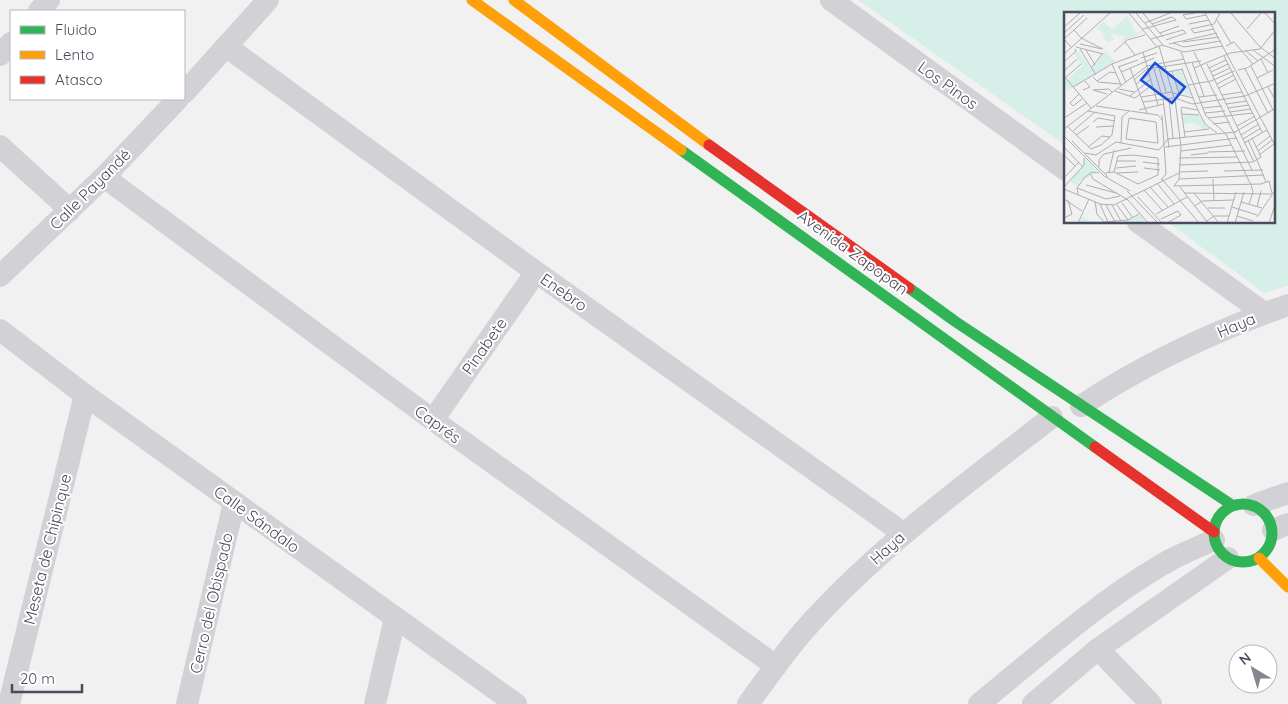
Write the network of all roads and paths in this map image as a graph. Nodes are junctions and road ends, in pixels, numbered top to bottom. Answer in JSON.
{"nodes":[{"id":1,"x":49,"y":0,"type":"edge"},
{"id":2,"x":268,"y":0,"type":"edge"},
{"id":3,"x":472,"y":0,"type":"edge"},
{"id":4,"x":514,"y":0,"type":"edge"},
{"id":5,"x":831,"y":0,"type":"edge"},
{"id":6,"x":40,"y":10,"type":"edge"},
{"id":7,"x":10,"y":44,"type":"edge"},
{"id":8,"x":227,"y":48,"type":"junction"},
{"id":9,"x":0,"y":55,"type":"edge"},
{"id":10,"x":185,"y":92,"type":"edge"},
{"id":11,"x":177,"y":100,"type":"edge"},
{"id":12,"x":0,"y":146,"type":"edge"},
{"id":13,"x":1064,"y":169,"type":"edge"},
{"id":14,"x":104,"y":177,"type":"junction"},
{"id":15,"x":70,"y":210,"type":"junction"},
{"id":16,"x":1141,"y":224,"type":"edge"},
{"id":17,"x":536,"y":272,"type":"junction"},
{"id":18,"x":0,"y":276,"type":"edge"},
{"id":19,"x":1288,"y":305,"type":"edge"},
{"id":20,"x":1264,"y":314,"type":"junction"},
{"id":21,"x":0,"y":330,"type":"edge"},
{"id":22,"x":85,"y":395,"type":"junction"},
{"id":23,"x":1080,"y":406,"type":"junction"},
{"id":24,"x":1052,"y":417,"type":"junction"},
{"id":25,"x":433,"y":420,"type":"junction"},
{"id":26,"x":1288,"y":493,"type":"edge"},
{"id":27,"x":234,"y":503,"type":"junction"},
{"id":28,"x":1243,"y":505,"type":"junction"},
{"id":29,"x":902,"y":533,"type":"junction"},
{"id":30,"x":1279,"y":534,"type":"edge"},
{"id":31,"x":1214,"y":536,"type":"junction"},
{"id":32,"x":1228,"y":558,"type":"junction"},
{"id":33,"x":1259,"y":558,"type":"junction"},
{"id":34,"x":1288,"y":587,"type":"edge"},
{"id":35,"x":395,"y":618,"type":"junction"},
{"id":36,"x":1098,"y":649,"type":"junction"},
{"id":37,"x":776,"y":666,"type":"junction"},
{"id":38,"x":9,"y":704,"type":"edge"},
{"id":39,"x":187,"y":704,"type":"edge"},
{"id":40,"x":375,"y":704,"type":"edge"},
{"id":41,"x":516,"y":704,"type":"edge"},
{"id":42,"x":748,"y":704,"type":"edge"},
{"id":43,"x":980,"y":704,"type":"edge"},
{"id":44,"x":1033,"y":704,"type":"edge"},
{"id":45,"x":1151,"y":704,"type":"edge"}],
"edges":[{"from":1,"to":6,"type":"street"},
{"from":2,"to":8,"type":"street"},
{"from":3,"to":24,"type":"street","name":"Avenida Zapopan"},
{"from":4,"to":23,"type":"street","name":"Avenida Zapopan"},
{"from":5,"to":13,"type":"street","name":"Los Pinos"},
{"from":7,"to":9,"type":"street"},
{"from":8,"to":10,"type":"street"},
{"from":8,"to":17,"type":"street","name":"Enebro"},
{"from":11,"to":14,"type":"street","name":"Calle Payandé"},
{"from":12,"to":15,"type":"street"},
{"from":14,"to":15,"type":"street","name":"Calle Payandé"},
{"from":14,"to":25,"type":"street","name":"Caprés"},
{"from":15,"to":18,"type":"street","name":"Calle Payandé"},
{"from":16,"to":20,"type":"street"},
{"from":17,"to":25,"type":"street","name":"Pinabete"},
{"from":17,"to":29,"type":"street","name":"Enebro"},
{"from":19,"to":20,"type":"street","name":"Haya"},
{"from":20,"to":23,"type":"street","name":"Haya"},
{"from":21,"to":22,"type":"street","name":"Calle Sándalo"},
{"from":22,"to":27,"type":"street","name":"Calle Sándalo"},
{"from":22,"to":38,"type":"street","name":"Meseta de Chipinque"},
{"from":23,"to":28,"type":"street","name":"Avenida Zapopan"},
{"from":24,"to":29,"type":"street","name":"Haya"},
{"from":24,"to":31,"type":"street","name":"Avenida Zapopan"},
{"from":25,"to":37,"type":"street","name":"Caprés"},
{"from":26,"to":28,"type":"street"},
{"from":27,"to":35,"type":"street","name":"Calle Sándalo"},
{"from":27,"to":39,"type":"street","name":"Cerro del Obispado"},
{"from":28,"to":30,"type":"street"},
{"from":28,"to":31,"type":"street"},
{"from":29,"to":37,"type":"street","name":"Haya"},
{"from":30,"to":33,"type":"street"},
{"from":31,"to":32,"type":"street"},
{"from":31,"to":43,"type":"street"},
{"from":32,"to":33,"type":"street"},
{"from":32,"to":36,"type":"street"},
{"from":33,"to":34,"type":"street"},
{"from":35,"to":40,"type":"street"},
{"from":35,"to":41,"type":"street","name":"Calle Sándalo"},
{"from":36,"to":44,"type":"street"},
{"from":36,"to":45,"type":"street"},
{"from":37,"to":42,"type":"street","name":"Haya"}]}
